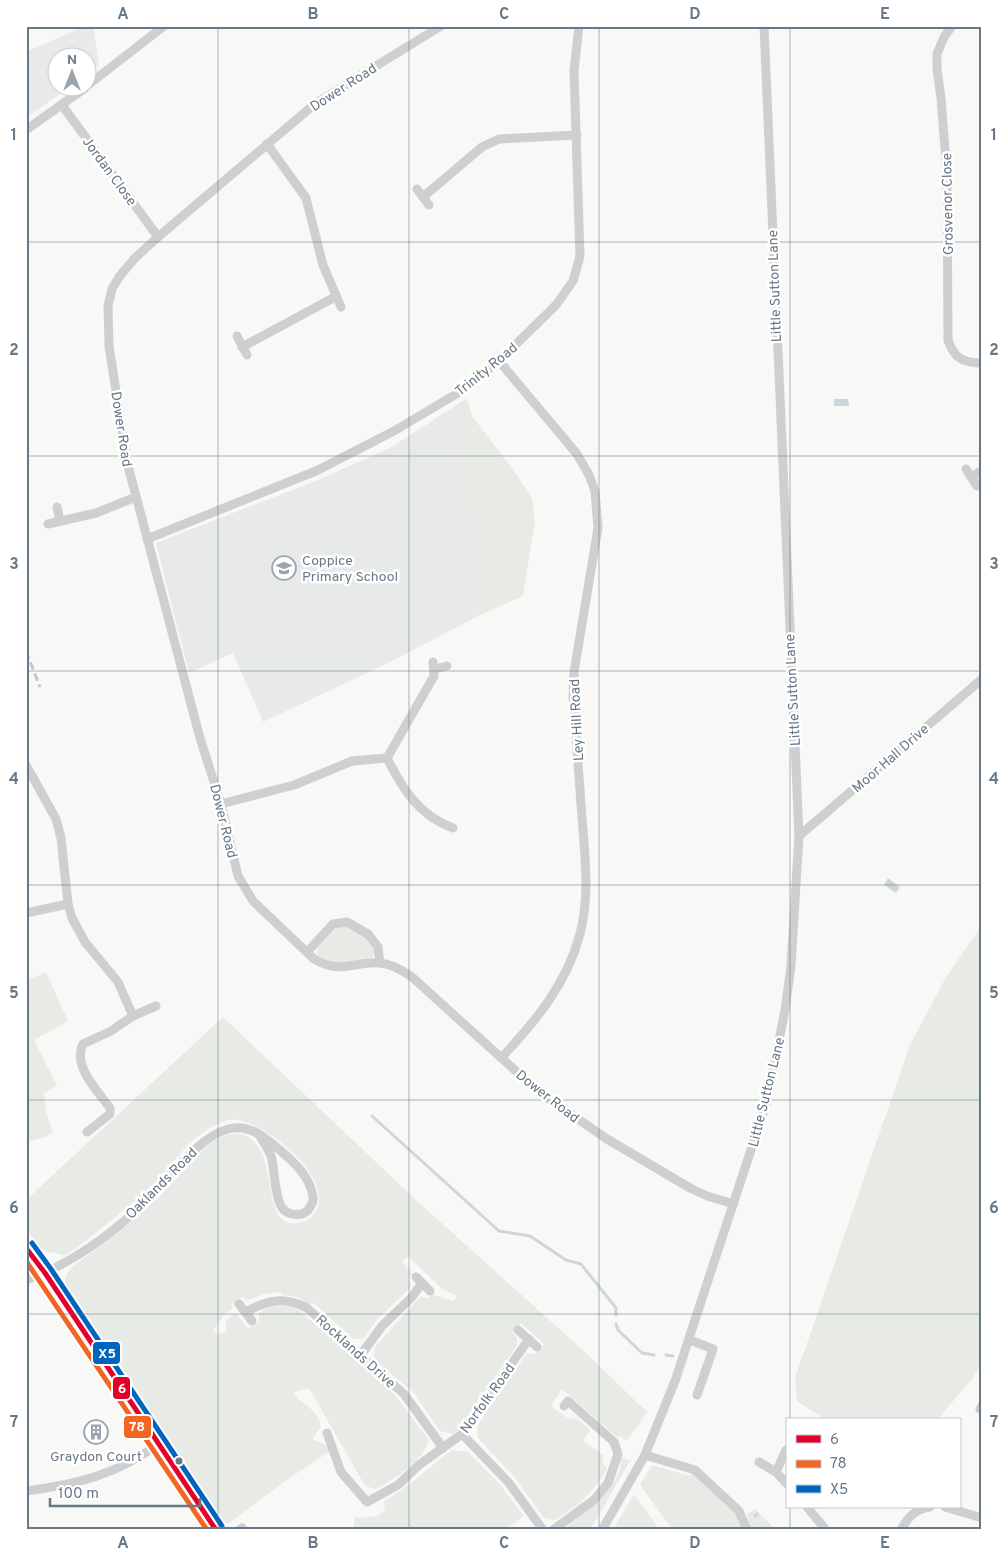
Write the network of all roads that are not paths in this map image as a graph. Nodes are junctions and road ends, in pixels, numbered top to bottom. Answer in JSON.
{"nodes":[{"id":1,"x":164,"y":26,"type":"edge"},
{"id":2,"x":440,"y":26,"type":"edge"},
{"id":3,"x":579,"y":26,"type":"edge"},
{"id":4,"x":764,"y":26,"type":"edge"},
{"id":5,"x":952,"y":26,"type":"edge"},
{"id":6,"x":98,"y":77,"type":"edge"},
{"id":7,"x":71,"y":98,"type":"edge"},
{"id":8,"x":62,"y":105,"type":"junction"},
{"id":9,"x":26,"y":130,"type":"edge"},
{"id":10,"x":577,"y":135,"type":"junction"},
{"id":11,"x":267,"y":144,"type":"junction"},
{"id":12,"x":417,"y":189,"type":"dead end"},
{"id":13,"x":423,"y":197,"type":"junction"},
{"id":14,"x":429,"y":205,"type":"dead end"},
{"id":15,"x":158,"y":237,"type":"junction"},
{"id":16,"x":335,"y":297,"type":"junction"},
{"id":17,"x":341,"y":307,"type":"dead end"},
{"id":18,"x":237,"y":336,"type":"dead end"},
{"id":19,"x":242,"y":347,"type":"junction"},
{"id":20,"x":247,"y":356,"type":"dead end"},
{"id":21,"x":499,"y":361,"type":"junction"},
{"id":22,"x":982,"y":363,"type":"edge"},
{"id":23,"x":982,"y":470,"type":"edge"},
{"id":24,"x":977,"y":486,"type":"dead end"},
{"id":25,"x":136,"y":497,"type":"junction"},
{"id":26,"x":58,"y":507,"type":"dead end"},
{"id":27,"x":60,"y":521,"type":"junction"},
{"id":28,"x":48,"y":524,"type":"dead end"},
{"id":29,"x":147,"y":539,"type":"junction"},
{"id":30,"x":447,"y":666,"type":"dead end"},
{"id":31,"x":982,"y":679,"type":"edge"},
{"id":32,"x":387,"y":758,"type":"junction"},
{"id":33,"x":26,"y":765,"type":"edge"},
{"id":34,"x":221,"y":804,"type":"junction"},
{"id":35,"x":453,"y":828,"type":"dead end"},
{"id":36,"x":799,"y":836,"type":"junction"},
{"id":37,"x":68,"y":904,"type":"junction"},
{"id":38,"x":26,"y":913,"type":"edge"},
{"id":39,"x":307,"y":952,"type":"junction"},
{"id":40,"x":380,"y":963,"type":"junction"},
{"id":41,"x":156,"y":1006,"type":"dead end"},
{"id":42,"x":133,"y":1016,"type":"junction"},
{"id":43,"x":501,"y":1058,"type":"junction"},
{"id":44,"x":87,"y":1132,"type":"dead end"},
{"id":45,"x":258,"y":1133,"type":"junction"},
{"id":46,"x":734,"y":1204,"type":"junction"},
{"id":47,"x":28,"y":1254,"type":"edge"},
{"id":48,"x":45,"y":1273,"type":"junction"},
{"id":49,"x":26,"y":1280,"type":"edge"},
{"id":50,"x":430,"y":1291,"type":"dead end"},
{"id":51,"x":239,"y":1304,"type":"dead end"},
{"id":52,"x":246,"y":1312,"type":"junction"},
{"id":53,"x":252,"y":1321,"type":"dead end"},
{"id":54,"x":518,"y":1330,"type":"dead end"},
{"id":55,"x":529,"y":1339,"type":"junction"},
{"id":56,"x":690,"y":1340,"type":"junction"},
{"id":57,"x":537,"y":1347,"type":"dead end"},
{"id":58,"x":360,"y":1356,"type":"junction"},
{"id":59,"x":697,"y":1395,"type":"dead end"},
{"id":60,"x":564,"y":1406,"type":"dead end"},
{"id":61,"x":327,"y":1433,"type":"dead end"},
{"id":62,"x":462,"y":1434,"type":"junction"},
{"id":63,"x":158,"y":1444,"type":"junction"},
{"id":64,"x":443,"y":1448,"type":"junction"},
{"id":65,"x":786,"y":1450,"type":"edge"},
{"id":66,"x":645,"y":1455,"type":"junction"},
{"id":67,"x":760,"y":1462,"type":"dead end"},
{"id":68,"x":776,"y":1472,"type":"junction"},
{"id":69,"x":786,"y":1483,"type":"edge"},
{"id":70,"x":26,"y":1491,"type":"edge"},
{"id":71,"x":808,"y":1508,"type":"edge"},
{"id":72,"x":927,"y":1508,"type":"edge"},
{"id":73,"x":948,"y":1508,"type":"edge"},
{"id":74,"x":982,"y":1518,"type":"edge"},
{"id":75,"x":216,"y":1530,"type":"edge"},
{"id":76,"x":239,"y":1530,"type":"edge"},
{"id":77,"x":244,"y":1530,"type":"edge"},
{"id":78,"x":543,"y":1530,"type":"edge"},
{"id":79,"x":554,"y":1530,"type":"edge"},
{"id":80,"x":602,"y":1530,"type":"edge"},
{"id":81,"x":747,"y":1530,"type":"edge"},
{"id":82,"x":826,"y":1530,"type":"edge"},
{"id":83,"x":901,"y":1530,"type":"edge"}],
"edges":[{"from":1,"to":6,"type":"street"},
{"from":2,"to":11,"type":"street","name":"Dower Road"},
{"from":3,"to":10,"type":"street","name":"Trinity Road"},
{"from":4,"to":36,"type":"street","name":"Little Sutton Lane"},
{"from":5,"to":22,"type":"street","name":"Grosvenor Close"},
{"from":7,"to":8,"type":"street"},
{"from":8,"to":9,"type":"street"},
{"from":8,"to":15,"type":"street","name":"Jordan Close"},
{"from":10,"to":13,"type":"street"},
{"from":10,"to":21,"type":"street","name":"Trinity Road"},
{"from":11,"to":15,"type":"street","name":"Dower Road"},
{"from":11,"to":16,"type":"street"},
{"from":12,"to":13,"type":"street"},
{"from":13,"to":14,"type":"street"},
{"from":15,"to":25,"type":"street","name":"Dower Road"},
{"from":16,"to":17,"type":"street"},
{"from":16,"to":19,"type":"street"},
{"from":18,"to":19,"type":"street"},
{"from":19,"to":20,"type":"street"},
{"from":21,"to":29,"type":"street","name":"Trinity Road"},
{"from":21,"to":43,"type":"street","name":"Ley Hill Road"},
{"from":23,"to":24,"type":"street"},
{"from":25,"to":27,"type":"street"},
{"from":25,"to":29,"type":"street","name":"Dower Road"},
{"from":26,"to":27,"type":"street"},
{"from":27,"to":28,"type":"street"},
{"from":29,"to":34,"type":"street","name":"Dower Road"},
{"from":30,"to":32,"type":"street"},
{"from":31,"to":36,"type":"street","name":"Moor Hall Drive"},
{"from":32,"to":34,"type":"street"},
{"from":32,"to":35,"type":"street"},
{"from":33,"to":37,"type":"street"},
{"from":34,"to":39,"type":"street","name":"Dower Road"},
{"from":36,"to":46,"type":"street","name":"Little Sutton Lane"},
{"from":37,"to":38,"type":"street"},
{"from":37,"to":42,"type":"street"},
{"from":39,"to":40,"type":"street","name":"Dower Road"},
{"from":39,"to":40,"type":"street"},
{"from":40,"to":43,"type":"street","name":"Dower Road"},
{"from":41,"to":42,"type":"street"},
{"from":42,"to":44,"type":"street"},
{"from":43,"to":46,"type":"street","name":"Dower Road"},
{"from":45,"to":45,"type":"street"},
{"from":45,"to":48,"type":"street","name":"Oaklands Road"},
{"from":46,"to":56,"type":"street","name":"Little Sutton Lane"},
{"from":47,"to":48,"type":"main road"},
{"from":48,"to":49,"type":"street","name":"Oaklands Road"},
{"from":48,"to":63,"type":"main road"},
{"from":50,"to":58,"type":"street"},
{"from":51,"to":52,"type":"street"},
{"from":52,"to":53,"type":"street"},
{"from":52,"to":58,"type":"street","name":"Rocklands Drive"},
{"from":54,"to":55,"type":"street"},
{"from":55,"to":57,"type":"street"},
{"from":55,"to":62,"type":"street","name":"Norfolk Road"},
{"from":56,"to":59,"type":"street"},
{"from":56,"to":66,"type":"street","name":"Little Sutton Lane"},
{"from":58,"to":64,"type":"street","name":"Rocklands Drive"},
{"from":60,"to":79,"type":"street"},
{"from":61,"to":64,"type":"street","name":"Norfolk Road"},
{"from":62,"to":64,"type":"street","name":"Norfolk Road"},
{"from":62,"to":78,"type":"street"},
{"from":63,"to":70,"type":"street"},
{"from":63,"to":75,"type":"main road"},
{"from":65,"to":68,"type":"street"},
{"from":66,"to":80,"type":"street","name":"Little Sutton Lane"},
{"from":66,"to":81,"type":"street"},
{"from":67,"to":68,"type":"street"},
{"from":68,"to":69,"type":"street"},
{"from":71,"to":82,"type":"street"},
{"from":72,"to":83,"type":"street"},
{"from":73,"to":74,"type":"street"},
{"from":76,"to":77,"type":"street"}]}
